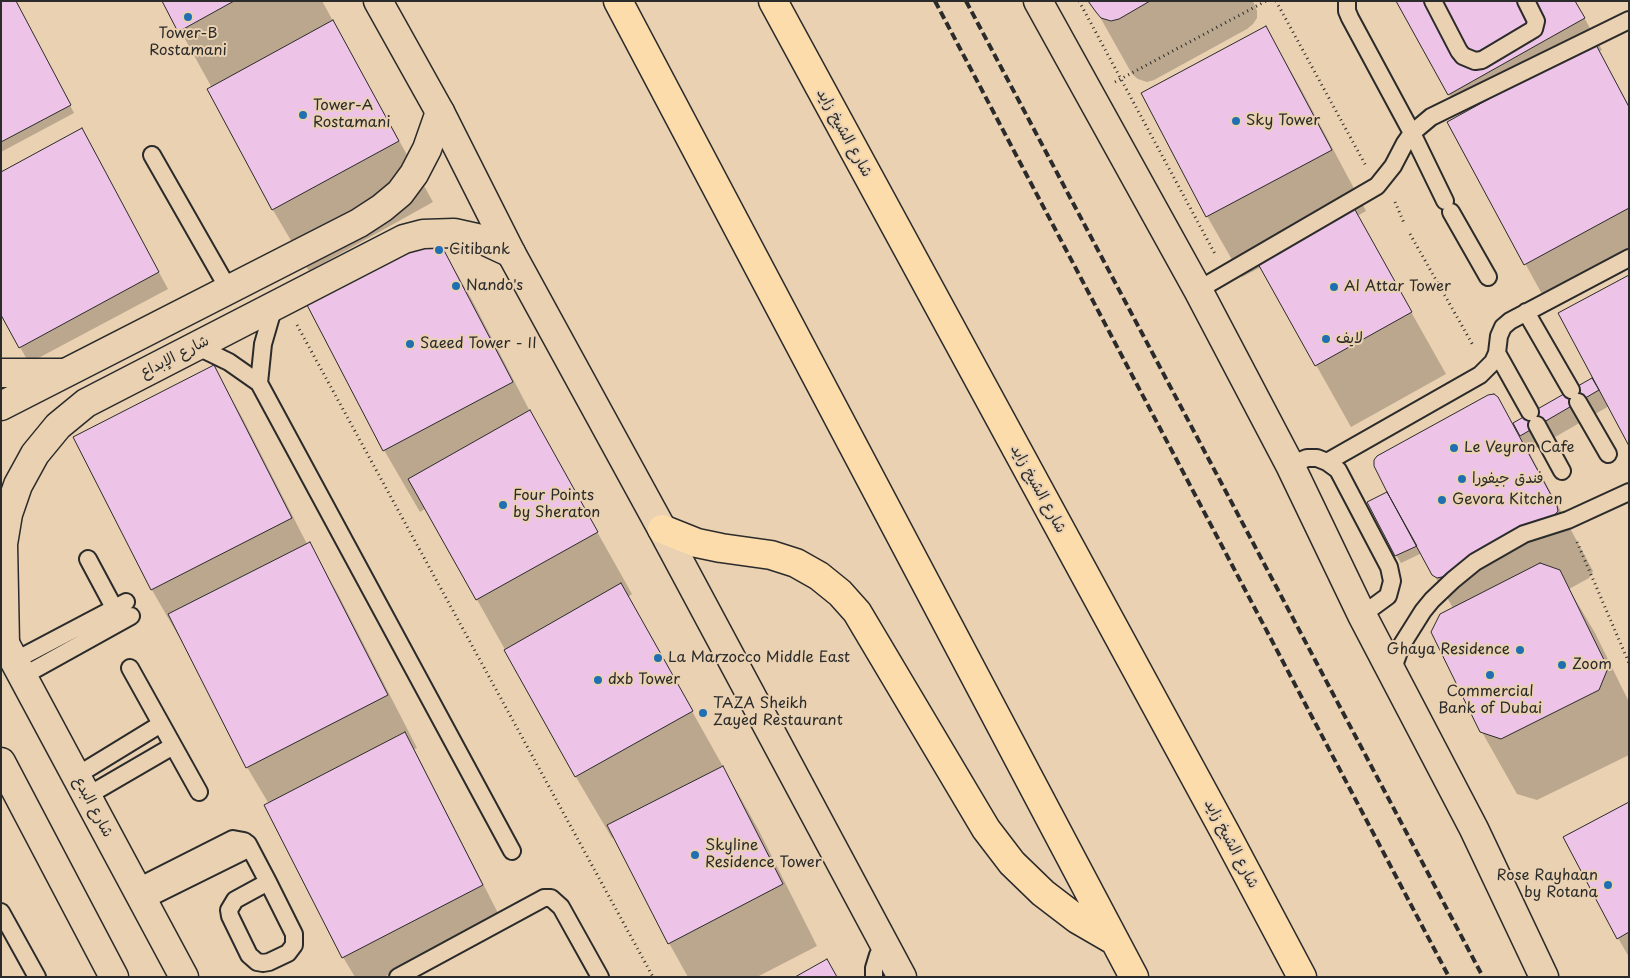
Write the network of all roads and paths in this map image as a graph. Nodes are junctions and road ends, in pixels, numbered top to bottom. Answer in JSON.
{"nodes":[{"id":1,"x":378,"y":1,"type":"edge"},
{"id":2,"x":618,"y":1,"type":"edge"},
{"id":3,"x":773,"y":1,"type":"edge"},
{"id":4,"x":1038,"y":1,"type":"edge"},
{"id":5,"x":1079,"y":1,"type":"edge"},
{"id":6,"x":1266,"y":1,"type":"edge"},
{"id":7,"x":1276,"y":1,"type":"edge"},
{"id":8,"x":1347,"y":1,"type":"edge"},
{"id":9,"x":1433,"y":1,"type":"edge"},
{"id":10,"x":1526,"y":1,"type":"edge"},
{"id":11,"x":1629,"y":20,"type":"edge"},
{"id":12,"x":1122,"y":78,"type":"junction"},
{"id":13,"x":1090,"y":95,"type":"junction"},
{"id":14,"x":440,"y":112,"type":"junction"},
{"id":15,"x":1412,"y":133,"type":"junction"},
{"id":16,"x":152,"y":155,"type":"dead end"},
{"id":17,"x":1376,"y":186,"type":"junction"},
{"id":18,"x":512,"y":253,"type":"junction"},
{"id":19,"x":1629,"y":258,"type":"edge"},
{"id":20,"x":1225,"y":274,"type":"junction"},
{"id":21,"x":1488,"y":277,"type":"dead end"},
{"id":22,"x":229,"y":290,"type":"junction"},
{"id":23,"x":1198,"y":290,"type":"junction"},
{"id":24,"x":279,"y":303,"type":"junction"},
{"id":25,"x":1526,"y":312,"type":"junction"},
{"id":26,"x":196,"y":346,"type":"junction"},
{"id":27,"x":1497,"y":353,"type":"junction"},
{"id":28,"x":1,"y":373,"type":"edge"},
{"id":29,"x":64,"y":373,"type":"junction"},
{"id":30,"x":259,"y":383,"type":"junction"},
{"id":31,"x":1,"y":406,"type":"edge"},
{"id":32,"x":1608,"y":454,"type":"dead end"},
{"id":33,"x":1327,"y":462,"type":"junction"},
{"id":34,"x":1290,"y":465,"type":"junction"},
{"id":35,"x":1562,"y":471,"type":"dead end"},
{"id":36,"x":1629,"y":492,"type":"edge"},
{"id":37,"x":662,"y":529,"type":"junction"},
{"id":38,"x":88,"y":559,"type":"dead end"},
{"id":39,"x":1362,"y":615,"type":"junction"},
{"id":40,"x":11,"y":654,"type":"edge"},
{"id":41,"x":130,"y":668,"type":"dead end"},
{"id":42,"x":1392,"y":670,"type":"junction"},
{"id":43,"x":161,"y":724,"type":"junction"},
{"id":44,"x":173,"y":746,"type":"junction"},
{"id":45,"x":1,"y":762,"type":"edge"},
{"id":46,"x":81,"y":786,"type":"junction"},
{"id":47,"x":199,"y":792,"type":"dead end"},
{"id":48,"x":512,"y":851,"type":"dead end"},
{"id":49,"x":268,"y":882,"type":"junction"},
{"id":50,"x":139,"y":894,"type":"junction"},
{"id":51,"x":1,"y":912,"type":"edge"},
{"id":52,"x":1115,"y":941,"type":"junction"},
{"id":53,"x":884,"y":944,"type":"junction"},
{"id":54,"x":37,"y":977,"type":"edge"},
{"id":55,"x":114,"y":977,"type":"edge"},
{"id":56,"x":184,"y":977,"type":"edge"},
{"id":57,"x":398,"y":977,"type":"edge"},
{"id":58,"x":600,"y":977,"type":"edge"},
{"id":59,"x":653,"y":977,"type":"edge"},
{"id":60,"x":874,"y":977,"type":"edge"},
{"id":61,"x":902,"y":977,"type":"edge"},
{"id":62,"x":1134,"y":977,"type":"edge"},
{"id":63,"x":1302,"y":977,"type":"edge"},
{"id":64,"x":1544,"y":977,"type":"edge"}],
"edges":[{"from":1,"to":14,"type":"street"},
{"from":2,"to":52,"type":"highway"},
{"from":3,"to":63,"type":"highway","name":"شارع الشيخ زايد"},
{"from":4,"to":13,"type":"street"},
{"from":5,"to":12,"type":"path"},
{"from":6,"to":12,"type":"path"},
{"from":7,"to":17,"type":"path"},
{"from":8,"to":15,"type":"lane"},
{"from":9,"to":10,"type":"lane"},
{"from":11,"to":15,"type":"lane"},
{"from":12,"to":13,"type":"path"},
{"from":12,"to":20,"type":"path"},
{"from":13,"to":23,"type":"street"},
{"from":14,"to":18,"type":"street"},
{"from":14,"to":22,"type":"street"},
{"from":15,"to":17,"type":"lane"},
{"from":15,"to":21,"type":"lane"},
{"from":16,"to":22,"type":"lane"},
{"from":17,"to":20,"type":"lane"},
{"from":18,"to":24,"type":"street","name":"شارع الإبداع"},
{"from":18,"to":37,"type":"street"},
{"from":19,"to":25,"type":"lane"},
{"from":20,"to":23,"type":"lane"},
{"from":22,"to":29,"type":"street"},
{"from":23,"to":34,"type":"street"},
{"from":24,"to":26,"type":"street","name":"شارع الإبداع"},
{"from":24,"to":30,"type":"lane"},
{"from":24,"to":59,"type":"path"},
{"from":25,"to":27,"type":"lane"},
{"from":25,"to":32,"type":"lane"},
{"from":26,"to":30,"type":"lane"},
{"from":26,"to":40,"type":"street","name":"شارع الإبداع"},
{"from":27,"to":33,"type":"lane"},
{"from":27,"to":35,"type":"lane"},
{"from":28,"to":29,"type":"street"},
{"from":29,"to":31,"type":"street"},
{"from":30,"to":48,"type":"lane"},
{"from":33,"to":34,"type":"lane"},
{"from":33,"to":39,"type":"lane"},
{"from":34,"to":39,"type":"street"},
{"from":36,"to":42,"type":"lane"},
{"from":37,"to":52,"type":"highway"},
{"from":37,"to":53,"type":"street"},
{"from":38,"to":40,"type":"lane"},
{"from":39,"to":42,"type":"street"},
{"from":40,"to":46,"type":"street","name":"شارع البدع"},
{"from":41,"to":43,"type":"lane"},
{"from":42,"to":64,"type":"street"},
{"from":43,"to":44,"type":"lane"},
{"from":43,"to":46,"type":"lane"},
{"from":44,"to":46,"type":"lane"},
{"from":44,"to":47,"type":"lane"},
{"from":45,"to":55,"type":"street"},
{"from":46,"to":50,"type":"street","name":"شارع البدع"},
{"from":49,"to":49,"type":"lane"},
{"from":49,"to":50,"type":"lane"},
{"from":50,"to":56,"type":"street","name":"شارع البدع"},
{"from":51,"to":54,"type":"lane"},
{"from":52,"to":62,"type":"highway"},
{"from":53,"to":60,"type":"lane"},
{"from":53,"to":61,"type":"street"},
{"from":57,"to":58,"type":"lane"}]}
